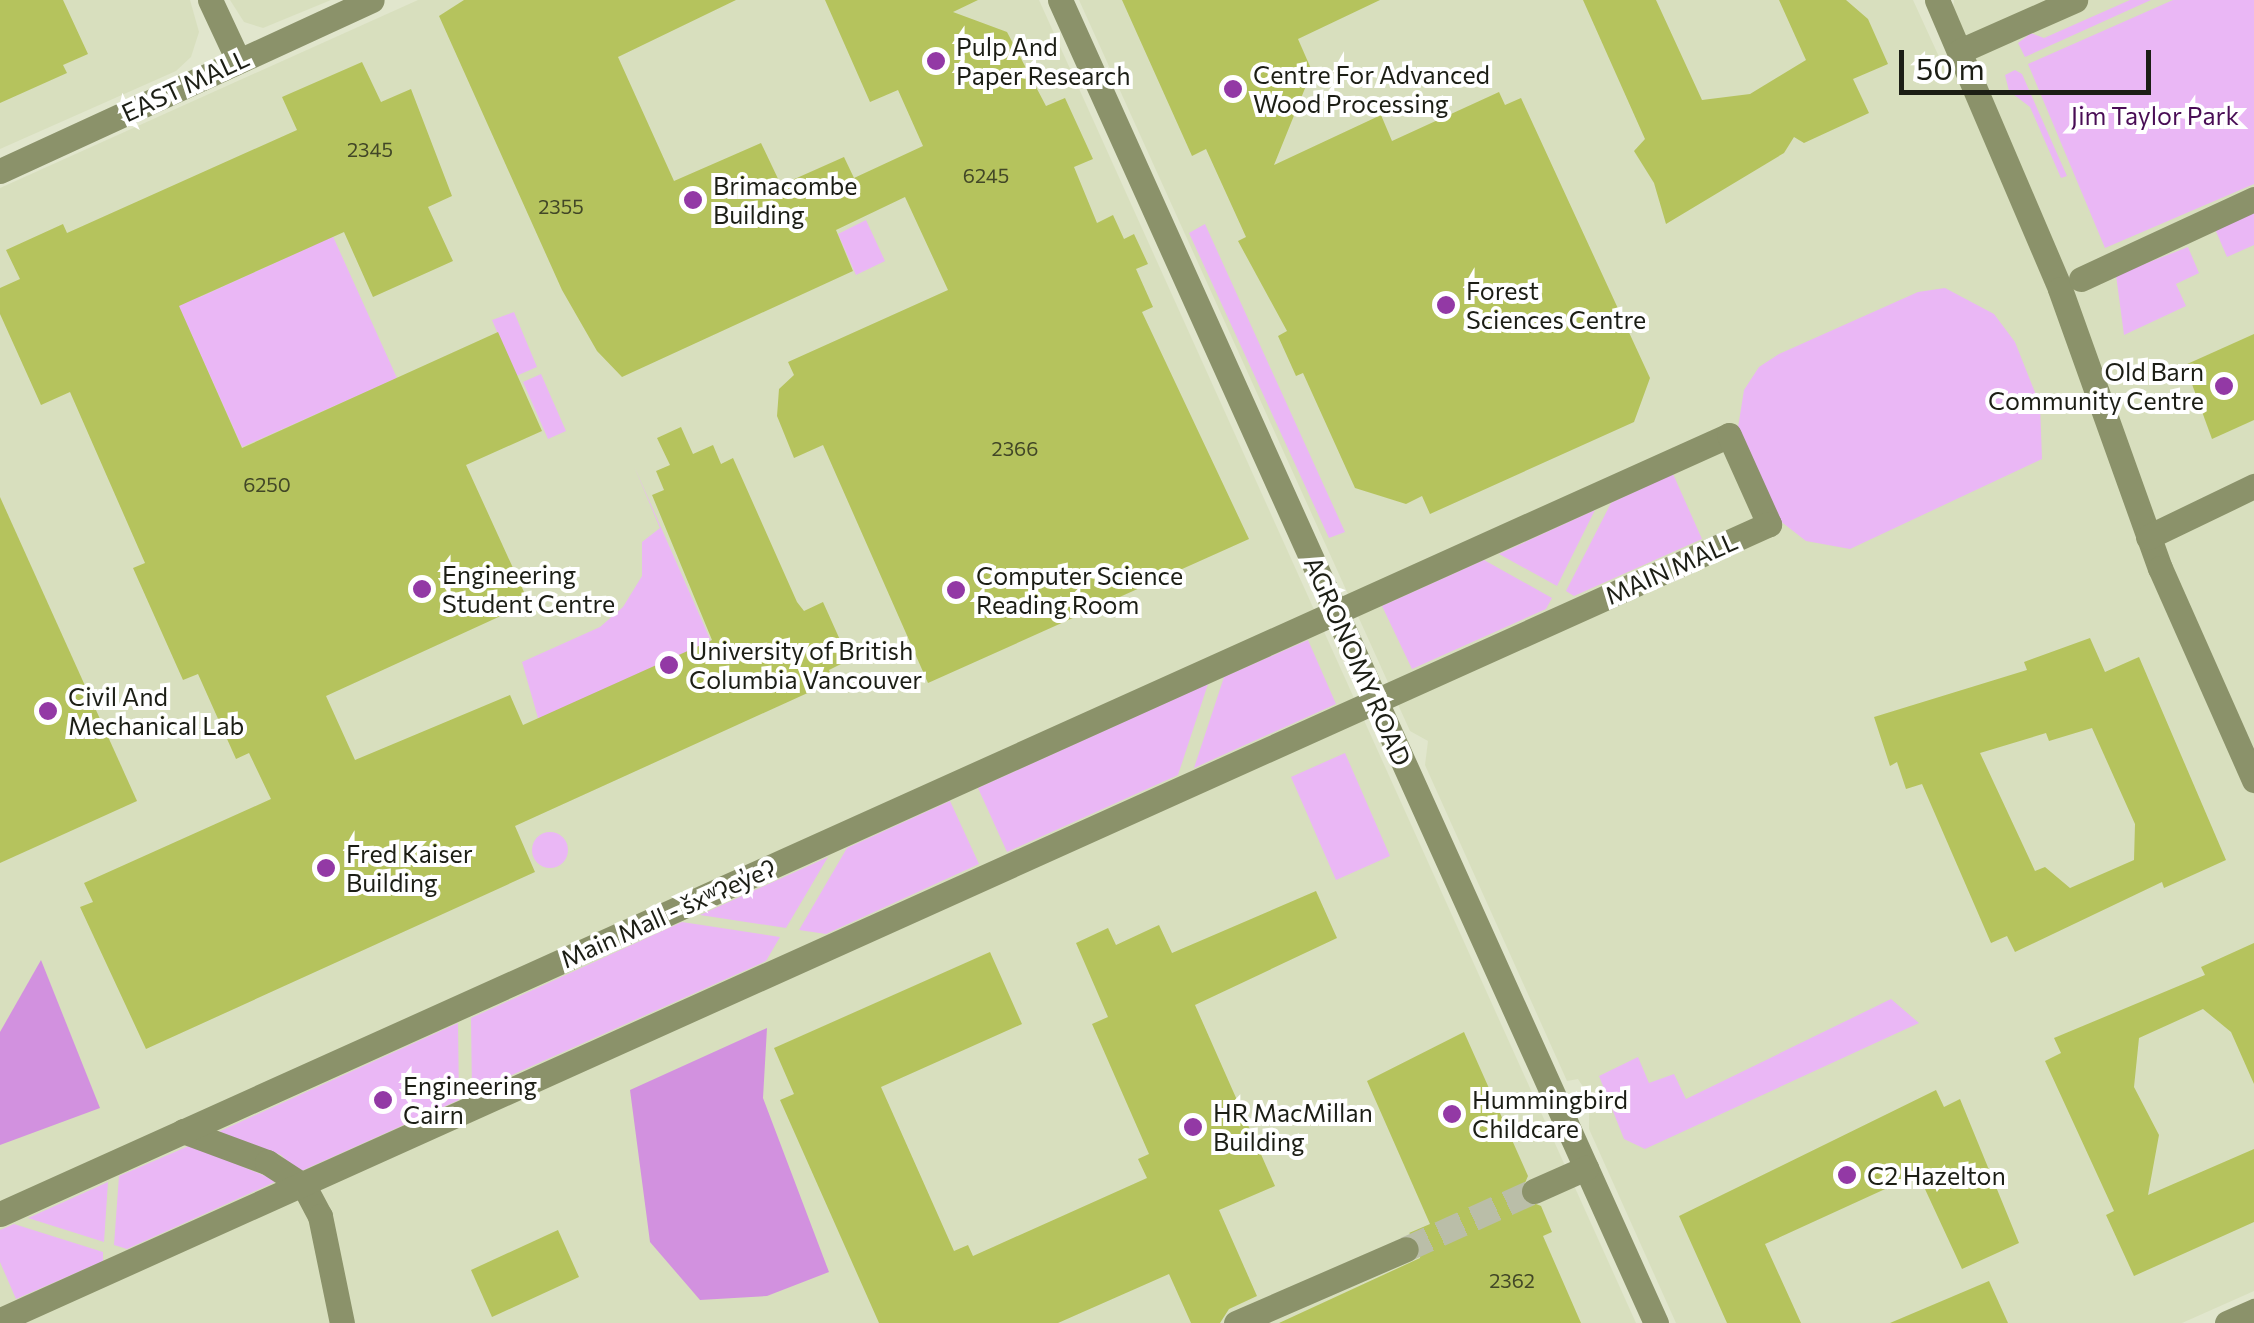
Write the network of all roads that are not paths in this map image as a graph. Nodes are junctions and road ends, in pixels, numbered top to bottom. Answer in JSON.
{"nodes":[{"id":1,"x":210,"y":0,"type":"edge"},
{"id":2,"x":371,"y":0,"type":"edge"},
{"id":3,"x":1060,"y":0,"type":"edge"},
{"id":4,"x":1937,"y":0,"type":"edge"},
{"id":5,"x":2075,"y":0,"type":"edge"},
{"id":6,"x":1960,"y":51,"type":"junction"},
{"id":7,"x":238,"y":60,"type":"junction"},
{"id":8,"x":0,"y":171,"type":"edge"},
{"id":9,"x":2254,"y":199,"type":"edge"},
{"id":10,"x":2080,"y":279,"type":"dead end"},
{"id":11,"x":2254,"y":486,"type":"edge"},
{"id":12,"x":2148,"y":537,"type":"junction"},
{"id":13,"x":1336,"y":611,"type":"junction"},
{"id":14,"x":1377,"y":702,"type":"junction"},
{"id":15,"x":2254,"y":780,"type":"edge"},
{"id":16,"x":183,"y":1131,"type":"junction"},
{"id":17,"x":1586,"y":1168,"type":"junction"},
{"id":18,"x":304,"y":1186,"type":"junction"},
{"id":19,"x":1534,"y":1191,"type":"tunnel mouth"},
{"id":20,"x":0,"y":1214,"type":"edge"},
{"id":21,"x":1406,"y":1249,"type":"tunnel mouth"},
{"id":22,"x":2254,"y":1312,"type":"edge"},
{"id":23,"x":0,"y":1320,"type":"edge"},
{"id":24,"x":342,"y":1323,"type":"edge"},
{"id":25,"x":1236,"y":1323,"type":"edge"},
{"id":26,"x":1656,"y":1323,"type":"edge"},
{"id":27,"x":2227,"y":1323,"type":"edge"}],
"edges":[{"from":1,"to":7,"type":"street"},
{"from":2,"to":7,"type":"street","name":"EAST MALL"},
{"from":3,"to":13,"type":"street","name":"AGRONOMY ROAD"},
{"from":4,"to":6,"type":"street"},
{"from":5,"to":6,"type":"street"},
{"from":6,"to":12,"type":"street"},
{"from":7,"to":8,"type":"street","name":"EAST MALL"},
{"from":9,"to":10,"type":"street"},
{"from":11,"to":12,"type":"street"},
{"from":12,"to":15,"type":"street"},
{"from":13,"to":14,"type":"street","name":"AGRONOMY ROAD"},
{"from":13,"to":14,"type":"street","name":"MAIN MALL"},
{"from":13,"to":16,"type":"street","name":"Main Mall - šxʷʔey̓eʔ"},
{"from":14,"to":17,"type":"street","name":"AGRONOMY ROAD"},
{"from":14,"to":18,"type":"street","name":"MAIN MALL"},
{"from":16,"to":18,"type":"street"},
{"from":16,"to":20,"type":"street","name":"Main Mall - šxʷʔey̓eʔ"},
{"from":17,"to":19,"type":"street"},
{"from":17,"to":26,"type":"street","name":"AGRONOMY ROAD"},
{"from":18,"to":23,"type":"street"},
{"from":18,"to":24,"type":"street"},
{"from":21,"to":25,"type":"street"},
{"from":22,"to":27,"type":"street"}]}
